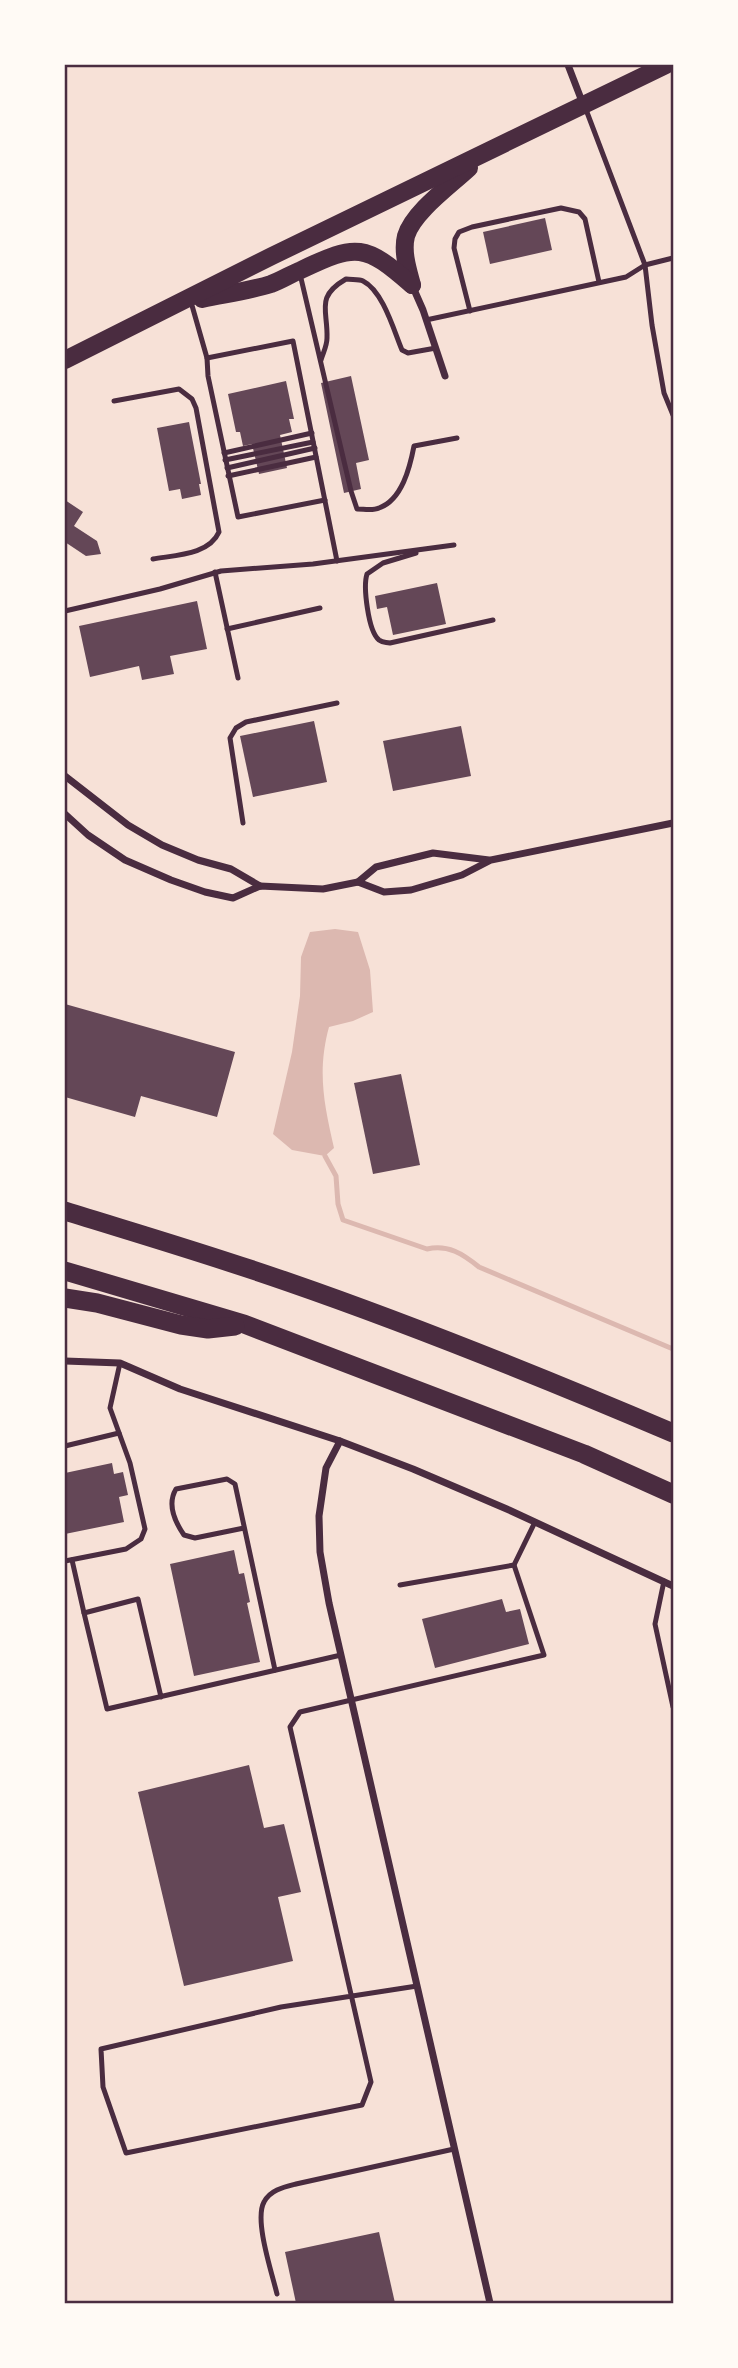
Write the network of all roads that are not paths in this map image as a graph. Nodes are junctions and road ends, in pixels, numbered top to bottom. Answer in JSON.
{"nodes":[{"id":1,"x":568,"y":65,"type":"edge"},
{"id":2,"x":666,"y":65,"type":"edge"},
{"id":3,"x":584,"y":105,"type":"junction"},
{"id":4,"x":485,"y":153,"type":"junction"},
{"id":5,"x":673,"y":258,"type":"edge"},
{"id":6,"x":645,"y":265,"type":"junction"},
{"id":7,"x":299,"y":271,"type":"junction"},
{"id":8,"x":598,"y":282,"type":"junction"},
{"id":9,"x":412,"y":285,"type":"junction"},
{"id":10,"x":184,"y":303,"type":"junction"},
{"id":11,"x":470,"y":311,"type":"junction"},
{"id":12,"x":426,"y":320,"type":"junction"},
{"id":13,"x":436,"y":348,"type":"junction"},
{"id":14,"x":65,"y":358,"type":"edge"},
{"id":15,"x":207,"y":358,"type":"junction"},
{"id":16,"x":320,"y":362,"type":"junction"},
{"id":17,"x":445,"y":376,"type":"dead end"},
{"id":18,"x":114,"y":401,"type":"dead end"},
{"id":19,"x":673,"y":415,"type":"edge"},
{"id":20,"x":312,"y":433,"type":"junction"},
{"id":21,"x":457,"y":438,"type":"dead end"},
{"id":22,"x":314,"y":445,"type":"junction"},
{"id":23,"x":224,"y":453,"type":"junction"},
{"id":24,"x":316,"y":457,"type":"junction"},
{"id":25,"x":225,"y":460,"type":"junction"},
{"id":26,"x":227,"y":468,"type":"junction"},
{"id":27,"x":228,"y":476,"type":"junction"},
{"id":28,"x":325,"y":500,"type":"junction"},
{"id":29,"x":454,"y":545,"type":"dead end"},
{"id":30,"x":426,"y":549,"type":"junction"},
{"id":31,"x":153,"y":559,"type":"dead end"},
{"id":32,"x":337,"y":561,"type":"junction"},
{"id":33,"x":215,"y":572,"type":"junction"},
{"id":34,"x":320,"y":608,"type":"dead end"},
{"id":35,"x":65,"y":611,"type":"edge"},
{"id":36,"x":493,"y":620,"type":"dead end"},
{"id":37,"x":227,"y":629,"type":"junction"},
{"id":38,"x":238,"y":678,"type":"dead end"},
{"id":39,"x":337,"y":704,"type":"dead end"},
{"id":40,"x":65,"y":776,"type":"edge"},
{"id":41,"x":65,"y":814,"type":"edge"},
{"id":42,"x":243,"y":822,"type":"dead end"},
{"id":43,"x":673,"y":823,"type":"edge"},
{"id":44,"x":491,"y":860,"type":"junction"},
{"id":45,"x":358,"y":882,"type":"junction"},
{"id":46,"x":260,"y":886,"type":"junction"},
{"id":47,"x":65,"y":1212,"type":"edge"},
{"id":48,"x":65,"y":1271,"type":"edge"},
{"id":49,"x":65,"y":1298,"type":"edge"},
{"id":50,"x":244,"y":1325,"type":"junction"},
{"id":51,"x":65,"y":1361,"type":"edge"},
{"id":52,"x":120,"y":1363,"type":"junction"},
{"id":53,"x":119,"y":1433,"type":"junction"},
{"id":54,"x":673,"y":1433,"type":"edge"},
{"id":55,"x":340,"y":1441,"type":"junction"},
{"id":56,"x":65,"y":1446,"type":"edge"},
{"id":57,"x":673,"y":1494,"type":"edge"},
{"id":58,"x":536,"y":1522,"type":"junction"},
{"id":59,"x":244,"y":1528,"type":"junction"},
{"id":60,"x":68,"y":1560,"type":"edge"},
{"id":61,"x":514,"y":1565,"type":"junction"},
{"id":62,"x":664,"y":1581,"type":"junction"},
{"id":63,"x":400,"y":1585,"type":"dead end"},
{"id":64,"x":673,"y":1586,"type":"edge"},
{"id":65,"x":85,"y":1612,"type":"junction"},
{"id":66,"x":341,"y":1655,"type":"junction"},
{"id":67,"x":275,"y":1670,"type":"junction"},
{"id":68,"x":161,"y":1697,"type":"junction"},
{"id":69,"x":351,"y":1699,"type":"junction"},
{"id":70,"x":672,"y":1699,"type":"edge"},
{"id":71,"x":673,"y":1707,"type":"edge"},
{"id":72,"x":417,"y":1986,"type":"junction"},
{"id":73,"x":352,"y":1997,"type":"junction"},
{"id":74,"x":454,"y":2149,"type":"junction"},
{"id":75,"x":277,"y":2294,"type":"dead end"},
{"id":76,"x":490,"y":2303,"type":"edge"}],
"edges":[{"from":1,"to":3,"type":"street"},
{"from":2,"to":3,"type":"main road"},
{"from":3,"to":4,"type":"main road"},
{"from":3,"to":6,"type":"lane"},
{"from":4,"to":9,"type":"main road"},
{"from":4,"to":10,"type":"main road"},
{"from":5,"to":6,"type":"lane"},
{"from":6,"to":8,"type":"lane"},
{"from":6,"to":19,"type":"lane"},
{"from":7,"to":9,"type":"main road"},
{"from":7,"to":10,"type":"main road"},
{"from":7,"to":16,"type":"lane"},
{"from":8,"to":11,"type":"lane"},
{"from":8,"to":11,"type":"lane"},
{"from":9,"to":12,"type":"street"},
{"from":10,"to":14,"type":"main road"},
{"from":10,"to":15,"type":"lane"},
{"from":11,"to":12,"type":"lane"},
{"from":12,"to":13,"type":"street"},
{"from":13,"to":16,"type":"lane"},
{"from":13,"to":17,"type":"street"},
{"from":15,"to":20,"type":"lane"},
{"from":15,"to":23,"type":"lane"},
{"from":16,"to":21,"type":"lane"},
{"from":18,"to":31,"type":"lane"},
{"from":20,"to":22,"type":"lane"},
{"from":20,"to":23,"type":"lane"},
{"from":22,"to":24,"type":"lane"},
{"from":22,"to":25,"type":"lane"},
{"from":22,"to":26,"type":"lane"},
{"from":23,"to":25,"type":"lane"},
{"from":24,"to":27,"type":"lane"},
{"from":24,"to":28,"type":"lane"},
{"from":25,"to":26,"type":"lane"},
{"from":26,"to":27,"type":"lane"},
{"from":27,"to":28,"type":"lane"},
{"from":28,"to":32,"type":"lane"},
{"from":29,"to":30,"type":"lane"},
{"from":30,"to":32,"type":"lane"},
{"from":30,"to":36,"type":"lane"},
{"from":32,"to":33,"type":"lane"},
{"from":33,"to":35,"type":"lane"},
{"from":33,"to":37,"type":"lane"},
{"from":34,"to":37,"type":"lane"},
{"from":37,"to":38,"type":"lane"},
{"from":39,"to":42,"type":"lane"},
{"from":40,"to":46,"type":"street"},
{"from":41,"to":46,"type":"street"},
{"from":43,"to":44,"type":"street"},
{"from":44,"to":45,"type":"street"},
{"from":44,"to":45,"type":"street"},
{"from":45,"to":46,"type":"street"},
{"from":47,"to":54,"type":"highway"},
{"from":48,"to":50,"type":"highway"},
{"from":49,"to":50,"type":"highway"},
{"from":50,"to":57,"type":"highway"},
{"from":51,"to":52,"type":"street"},
{"from":52,"to":53,"type":"lane"},
{"from":52,"to":55,"type":"street"},
{"from":53,"to":56,"type":"lane"},
{"from":53,"to":60,"type":"lane"},
{"from":55,"to":58,"type":"street"},
{"from":55,"to":66,"type":"street"},
{"from":58,"to":61,"type":"lane"},
{"from":58,"to":62,"type":"street"},
{"from":59,"to":59,"type":"lane"},
{"from":59,"to":67,"type":"lane"},
{"from":60,"to":65,"type":"lane"},
{"from":61,"to":63,"type":"lane"},
{"from":61,"to":69,"type":"lane"},
{"from":62,"to":64,"type":"street"},
{"from":62,"to":70,"type":"lane"},
{"from":65,"to":68,"type":"lane"},
{"from":65,"to":68,"type":"lane"},
{"from":66,"to":67,"type":"lane"},
{"from":66,"to":69,"type":"street"},
{"from":67,"to":68,"type":"lane"},
{"from":69,"to":72,"type":"street"},
{"from":69,"to":73,"type":"lane"},
{"from":70,"to":71,"type":"lane"},
{"from":72,"to":73,"type":"lane"},
{"from":72,"to":74,"type":"street"},
{"from":73,"to":73,"type":"lane"},
{"from":74,"to":75,"type":"lane"},
{"from":74,"to":76,"type":"street"}]}
